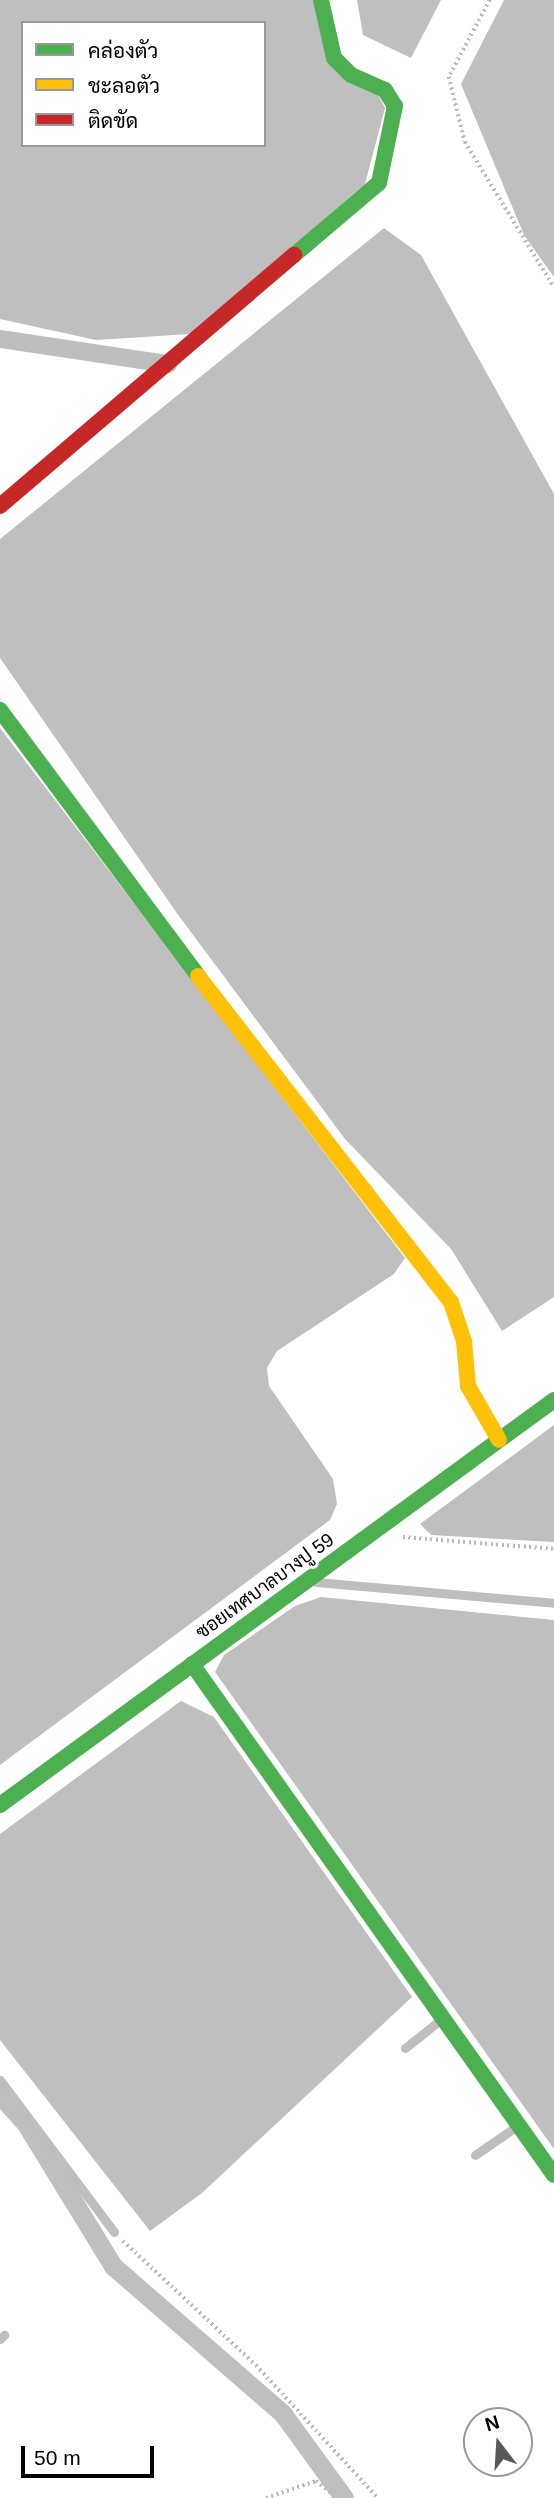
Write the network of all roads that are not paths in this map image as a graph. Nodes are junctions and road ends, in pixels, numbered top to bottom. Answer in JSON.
{"nodes":[{"id":1,"x":321,"y":0,"type":"edge"},
{"id":2,"x":0,"y":339,"type":"edge"},
{"id":3,"x":169,"y":364,"type":"junction"},
{"id":4,"x":0,"y":506,"type":"edge"},
{"id":5,"x":0,"y":710,"type":"edge"},
{"id":6,"x":554,"y":1400,"type":"edge"},
{"id":7,"x":499,"y":1440,"type":"junction"},
{"id":8,"x":307,"y":1581,"type":"junction"},
{"id":9,"x":554,"y":1603,"type":"edge"},
{"id":10,"x":192,"y":1664,"type":"junction"},
{"id":11,"x":0,"y":1805,"type":"edge"},
{"id":12,"x":442,"y":2018,"type":"junction"},
{"id":13,"x":405,"y":2048,"type":"dead end"},
{"id":14,"x":0,"y":2080,"type":"edge"},
{"id":15,"x":518,"y":2125,"type":"junction"},
{"id":16,"x":475,"y":2155,"type":"dead end"},
{"id":17,"x":554,"y":2175,"type":"edge"},
{"id":18,"x":114,"y":2232,"type":"road end"}],
"edges":[{"from":1,"to":3,"type":"street"},
{"from":2,"to":3,"type":"street"},
{"from":3,"to":4,"type":"street"},
{"from":5,"to":7,"type":"street"},
{"from":6,"to":7,"type":"street","name":"ซอยเทศบาลบางปู 59"},
{"from":7,"to":8,"type":"street","name":"ซอยเทศบาลบางปู 59"},
{"from":8,"to":9,"type":"lane"},
{"from":8,"to":10,"type":"street","name":"ซอยเทศบาลบางปู 59"},
{"from":10,"to":11,"type":"street","name":"ซอยเทศบาลบางปู 59"},
{"from":10,"to":12,"type":"street"},
{"from":12,"to":13,"type":"lane"},
{"from":12,"to":15,"type":"street"},
{"from":14,"to":18,"type":"lane"},
{"from":15,"to":16,"type":"lane"},
{"from":15,"to":17,"type":"street"}]}
